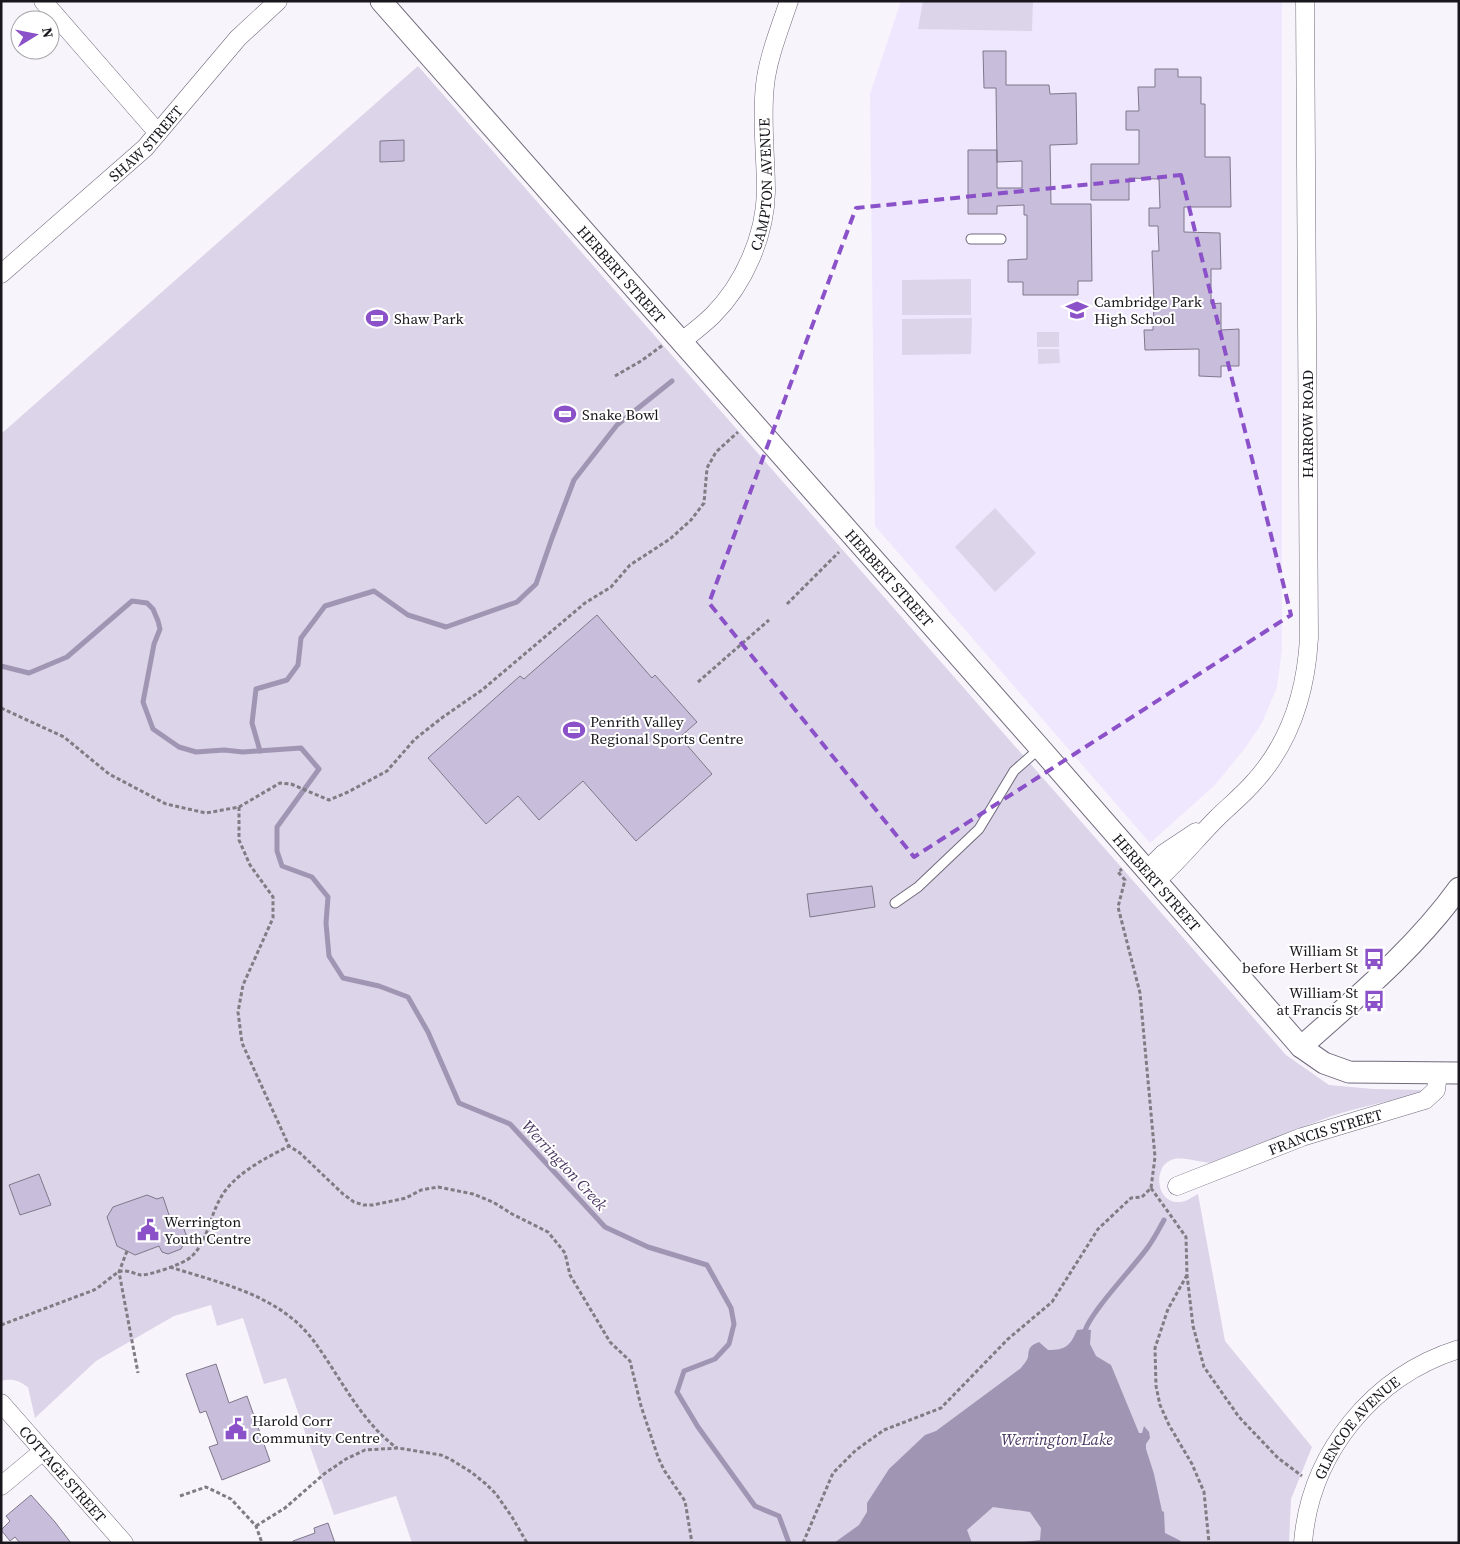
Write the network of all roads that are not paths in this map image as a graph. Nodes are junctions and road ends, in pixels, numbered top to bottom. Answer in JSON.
{"nodes":[{"id":1,"x":43,"y":1,"type":"edge"},
{"id":2,"x":278,"y":1,"type":"edge"},
{"id":3,"x":382,"y":1,"type":"edge"},
{"id":4,"x":789,"y":1,"type":"edge"},
{"id":5,"x":1305,"y":1,"type":"edge"},
{"id":6,"x":158,"y":133,"type":"junction"},
{"id":7,"x":971,"y":239,"type":"dead end"},
{"id":8,"x":1000,"y":239,"type":"dead end"},
{"id":9,"x":1,"y":274,"type":"edge"},
{"id":10,"x":678,"y":338,"type":"junction"},
{"id":11,"x":1040,"y":748,"type":"junction"},
{"id":12,"x":1146,"y":870,"type":"junction"},
{"id":13,"x":1459,"y":888,"type":"edge"},
{"id":14,"x":895,"y":903,"type":"dead end"},
{"id":15,"x":1301,"y":1047,"type":"junction"},
{"id":16,"x":1438,"y":1073,"type":"junction"},
{"id":17,"x":1459,"y":1073,"type":"edge"},
{"id":18,"x":1177,"y":1186,"type":"dead end"},
{"id":19,"x":1459,"y":1350,"type":"edge"},
{"id":20,"x":1,"y":1403,"type":"edge"},
{"id":21,"x":43,"y":1451,"type":"junction"},
{"id":22,"x":1,"y":1486,"type":"edge"},
{"id":23,"x":124,"y":1543,"type":"edge"},
{"id":24,"x":1303,"y":1543,"type":"edge"}],
"edges":[{"from":1,"to":6,"type":"street"},
{"from":2,"to":6,"type":"street","name":"SHAW STREET"},
{"from":3,"to":10,"type":"street","name":"HERBERT STREET"},
{"from":4,"to":10,"type":"street","name":"CAMPTON AVENUE"},
{"from":5,"to":12,"type":"street","name":"HARROW ROAD"},
{"from":6,"to":9,"type":"street","name":"SHAW STREET"},
{"from":7,"to":8,"type":"lane"},
{"from":10,"to":11,"type":"street","name":"HERBERT STREET"},
{"from":11,"to":12,"type":"street","name":"HERBERT STREET"},
{"from":11,"to":14,"type":"lane"},
{"from":12,"to":15,"type":"street","name":"HERBERT STREET"},
{"from":13,"to":15,"type":"street"},
{"from":15,"to":16,"type":"street","name":"HERBERT STREET"},
{"from":16,"to":17,"type":"street"},
{"from":16,"to":18,"type":"street","name":"FRANCIS STREET"},
{"from":19,"to":24,"type":"street","name":"GLENCOE AVENUE"},
{"from":20,"to":21,"type":"street","name":"COTTAGE STREET"},
{"from":21,"to":22,"type":"street"},
{"from":21,"to":23,"type":"street","name":"COTTAGE STREET"}]}
